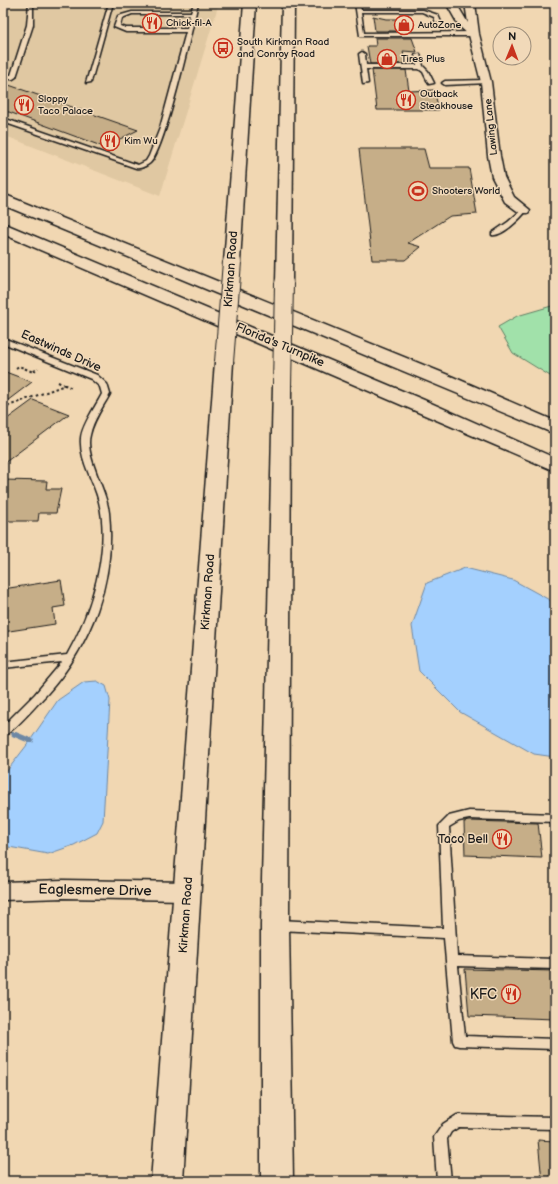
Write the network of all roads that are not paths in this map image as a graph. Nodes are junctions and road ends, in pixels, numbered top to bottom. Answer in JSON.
{"nodes":[{"id":1,"x":31,"y":3,"type":"edge"},
{"id":2,"x":111,"y":3,"type":"edge"},
{"id":3,"x":196,"y":3,"type":"edge"},
{"id":4,"x":250,"y":3,"type":"edge"},
{"id":5,"x":288,"y":3,"type":"edge"},
{"id":6,"x":357,"y":3,"type":"edge"},
{"id":7,"x":451,"y":3,"type":"edge"},
{"id":8,"x":470,"y":3,"type":"edge"},
{"id":9,"x":359,"y":11,"type":"junction"},
{"id":10,"x":193,"y":14,"type":"junction"},
{"id":11,"x":438,"y":22,"type":"dead end"},
{"id":12,"x":189,"y":30,"type":"junction"},
{"id":13,"x":474,"y":34,"type":"junction"},
{"id":14,"x":362,"y":54,"type":"dead end"},
{"id":15,"x":418,"y":55,"type":"dead end"},
{"id":16,"x":363,"y":67,"type":"junction"},
{"id":17,"x":420,"y":67,"type":"junction"},
{"id":18,"x":3,"y":77,"type":"edge"},
{"id":19,"x":88,"y":82,"type":"dead end"},
{"id":20,"x":486,"y":82,"type":"junction"},
{"id":21,"x":365,"y":83,"type":"dead end"},
{"id":22,"x":430,"y":83,"type":"dead end"},
{"id":23,"x":446,"y":83,"type":"dead end"},
{"id":24,"x":3,"y":120,"type":"edge"},
{"id":25,"x":3,"y":199,"type":"edge"},
{"id":26,"x":524,"y":210,"type":"joint"},
{"id":27,"x":3,"y":228,"type":"edge"},
{"id":28,"x":494,"y":234,"type":"dead end"},
{"id":29,"x":3,"y":340,"type":"edge"},
{"id":30,"x":555,"y":428,"type":"edge"},
{"id":31,"x":555,"y":465,"type":"edge"},
{"id":32,"x":70,"y":658,"type":"junction"},
{"id":33,"x":3,"y":665,"type":"edge"},
{"id":34,"x":3,"y":732,"type":"edge"},
{"id":35,"x":555,"y":818,"type":"edge"},
{"id":36,"x":3,"y":891,"type":"edge"},
{"id":37,"x":187,"y":891,"type":"junction"},
{"id":38,"x":275,"y":925,"type":"junction"},
{"id":39,"x":449,"y":933,"type":"junction"},
{"id":40,"x":451,"y":961,"type":"junction"},
{"id":41,"x":555,"y":964,"type":"edge"},
{"id":42,"x":555,"y":1044,"type":"edge"},
{"id":43,"x":555,"y":1122,"type":"edge"},
{"id":44,"x":167,"y":1181,"type":"edge"},
{"id":45,"x":277,"y":1181,"type":"edge"},
{"id":46,"x":444,"y":1181,"type":"edge"}],
"edges":[{"from":1,"to":18,"type":"lane"},
{"from":2,"to":19,"type":"lane"},
{"from":3,"to":10,"type":"lane"},
{"from":4,"to":37,"type":"main road","name":"Kirkman Road","bridge":true},
{"from":5,"to":38,"type":"main road","bridge":true},
{"from":6,"to":9,"type":"lane"},
{"from":7,"to":13,"type":"street"},
{"from":8,"to":13,"type":"street","name":"Lawing Lane"},
{"from":9,"to":11,"type":"lane"},
{"from":9,"to":13,"type":"lane"},
{"from":10,"to":12,"type":"lane"},
{"from":10,"to":12,"type":"lane"},
{"from":12,"to":24,"type":"lane"},
{"from":13,"to":20,"type":"street","name":"Lawing Lane"},
{"from":14,"to":16,"type":"lane"},
{"from":15,"to":17,"type":"lane"},
{"from":16,"to":17,"type":"lane"},
{"from":16,"to":21,"type":"lane"},
{"from":17,"to":22,"type":"lane"},
{"from":20,"to":23,"type":"lane"},
{"from":20,"to":26,"type":"street","name":"Lawing Lane"},
{"from":25,"to":30,"type":"main road"},
{"from":26,"to":28,"type":"lane"},
{"from":27,"to":31,"type":"main road","name":"Florida's Turnpike"},
{"from":29,"to":32,"type":"lane","name":"Eastwinds Drive"},
{"from":32,"to":33,"type":"lane"},
{"from":32,"to":34,"type":"lane","name":"Eastwinds Drive"},
{"from":35,"to":39,"type":"lane"},
{"from":36,"to":37,"type":"street","name":"Eaglesmere Drive"},
{"from":37,"to":44,"type":"main road","name":"Kirkman Road"},
{"from":38,"to":39,"type":"lane"},
{"from":38,"to":45,"type":"main road"},
{"from":39,"to":40,"type":"lane"},
{"from":40,"to":41,"type":"lane"},
{"from":40,"to":42,"type":"lane"},
{"from":43,"to":46,"type":"lane"}]}
